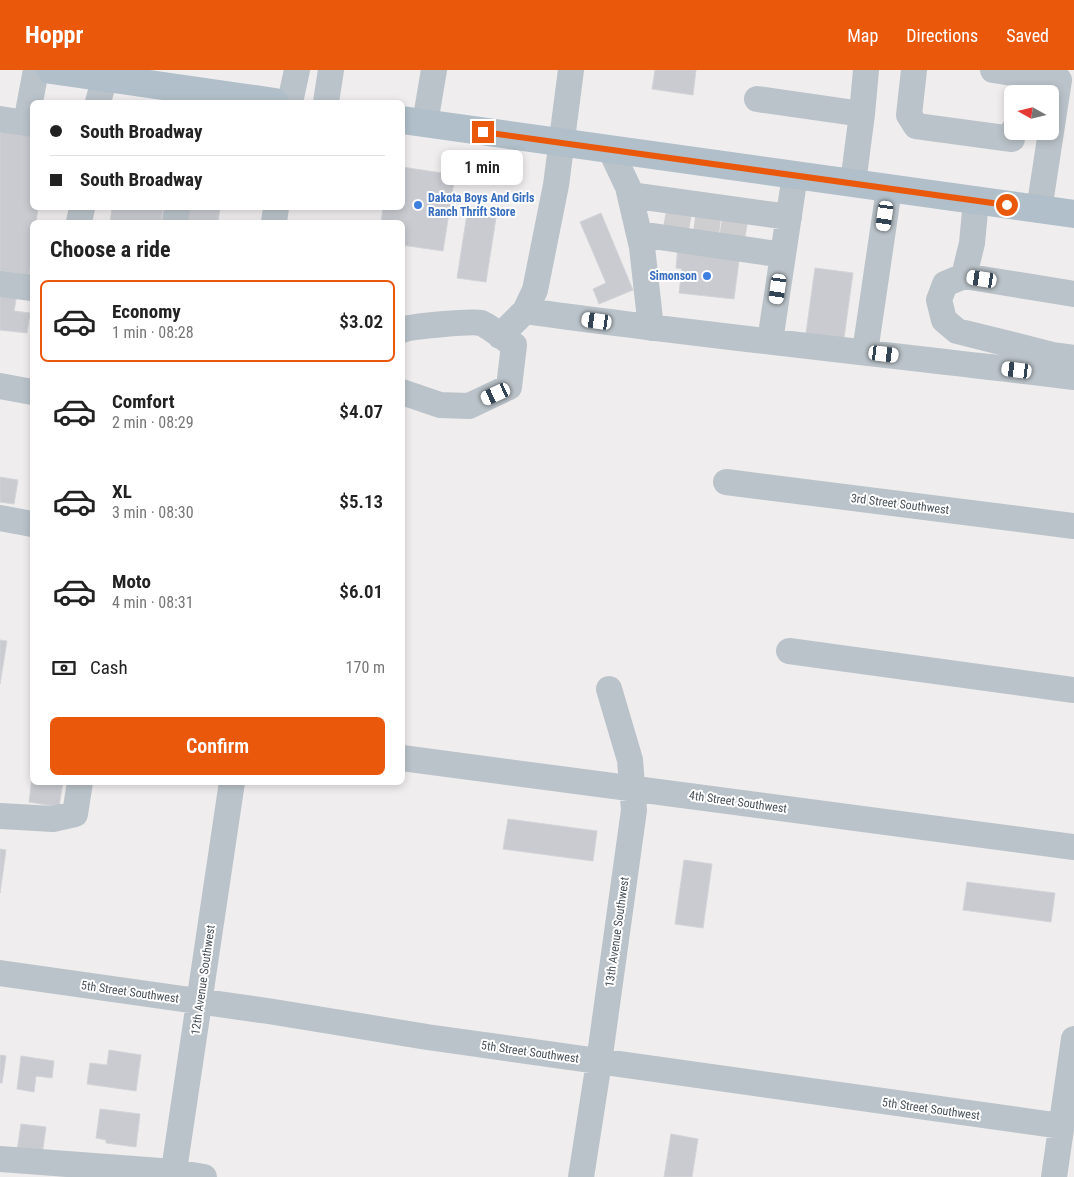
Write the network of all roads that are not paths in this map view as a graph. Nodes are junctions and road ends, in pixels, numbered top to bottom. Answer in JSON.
{"nodes":[{"id":1,"x":36,"y":70,"type":"edge"},
{"id":2,"x":52,"y":70,"type":"edge"},
{"id":3,"x":298,"y":70,"type":"edge"},
{"id":4,"x":331,"y":70,"type":"edge"},
{"id":5,"x":434,"y":70,"type":"edge"},
{"id":6,"x":570,"y":70,"type":"edge"},
{"id":7,"x":866,"y":70,"type":"edge"},
{"id":8,"x":914,"y":70,"type":"edge"},
{"id":9,"x":993,"y":70,"type":"edge"},
{"id":10,"x":156,"y":78,"type":"edge"},
{"id":11,"x":1066,"y":81,"type":"edge"},
{"id":12,"x":104,"y":84,"type":"edge"},
{"id":13,"x":1020,"y":84,"type":"edge"},
{"id":14,"x":32,"y":100,"type":"edge"},
{"id":15,"x":265,"y":100,"type":"edge"},
{"id":16,"x":290,"y":100,"type":"edge"},
{"id":17,"x":326,"y":100,"type":"edge"},
{"id":18,"x":757,"y":100,"type":"dead end"},
{"id":19,"x":862,"y":114,"type":"junction"},
{"id":20,"x":0,"y":119,"type":"edge"},
{"id":21,"x":414,"y":122,"type":"edge"},
{"id":22,"x":29,"y":124,"type":"edge"},
{"id":23,"x":1004,"y":139,"type":"edge"},
{"id":24,"x":560,"y":142,"type":"junction"},
{"id":25,"x":610,"y":149,"type":"junction"},
{"id":26,"x":795,"y":175,"type":"junction"},
{"id":27,"x":853,"y":184,"type":"junction"},
{"id":28,"x":889,"y":189,"type":"junction"},
{"id":29,"x":630,"y":195,"type":"junction"},
{"id":30,"x":976,"y":201,"type":"junction"},
{"id":31,"x":1039,"y":210,"type":"junction"},
{"id":32,"x":1074,"y":214,"type":"edge"},
{"id":33,"x":789,"y":218,"type":"junction"},
{"id":34,"x":677,"y":219,"type":"junction"},
{"id":35,"x":707,"y":223,"type":"junction"},
{"id":36,"x":734,"y":227,"type":"junction"},
{"id":37,"x":639,"y":234,"type":"junction"},
{"id":38,"x":783,"y":255,"type":"junction"},
{"id":39,"x":964,"y":276,"type":"junction"},
{"id":40,"x":0,"y":284,"type":"edge"},
{"id":41,"x":30,"y":288,"type":"edge"},
{"id":42,"x":1074,"y":294,"type":"edge"},
{"id":43,"x":525,"y":311,"type":"junction"},
{"id":44,"x":405,"y":327,"type":"edge"},
{"id":45,"x":651,"y":328,"type":"junction"},
{"id":46,"x":500,"y":336,"type":"junction"},
{"id":47,"x":770,"y":341,"type":"junction"},
{"id":48,"x":865,"y":352,"type":"junction"},
{"id":49,"x":1074,"y":358,"type":"edge"},
{"id":50,"x":1074,"y":377,"type":"edge"},
{"id":51,"x":0,"y":386,"type":"edge"},
{"id":52,"x":30,"y":392,"type":"edge"},
{"id":53,"x":405,"y":393,"type":"edge"},
{"id":54,"x":726,"y":482,"type":"dead end"},
{"id":55,"x":0,"y":518,"type":"edge"},
{"id":56,"x":30,"y":524,"type":"edge"},
{"id":57,"x":1074,"y":526,"type":"edge"},
{"id":58,"x":789,"y":651,"type":"dead end"},
{"id":59,"x":609,"y":689,"type":"dead end"},
{"id":60,"x":1074,"y":690,"type":"edge"},
{"id":61,"x":405,"y":758,"type":"edge"},
{"id":62,"x":80,"y":785,"type":"edge"},
{"id":63,"x":232,"y":785,"type":"edge"},
{"id":64,"x":632,"y":788,"type":"junction"},
{"id":65,"x":0,"y":816,"type":"edge"},
{"id":66,"x":1074,"y":847,"type":"edge"},
{"id":67,"x":0,"y":973,"type":"edge"},
{"id":68,"x":200,"y":1002,"type":"junction"},
{"id":69,"x":1074,"y":1040,"type":"edge"},
{"id":70,"x":599,"y":1062,"type":"junction"},
{"id":71,"x":1061,"y":1126,"type":"junction"},
{"id":72,"x":0,"y":1159,"type":"edge"},
{"id":73,"x":173,"y":1175,"type":"edge"},
{"id":74,"x":204,"y":1177,"type":"edge"},
{"id":75,"x":581,"y":1177,"type":"edge"},
{"id":76,"x":1054,"y":1177,"type":"edge"}],
"edges":[{"from":1,"to":14,"type":"street"},
{"from":2,"to":12,"type":"main road"},
{"from":3,"to":16,"type":"street"},
{"from":4,"to":17,"type":"street"},
{"from":5,"to":21,"type":"street"},
{"from":6,"to":24,"type":"street"},
{"from":7,"to":19,"type":"street"},
{"from":8,"to":23,"type":"street"},
{"from":9,"to":13,"type":"street"},
{"from":10,"to":12,"type":"main road"},
{"from":10,"to":15,"type":"main road"},
{"from":11,"to":13,"type":"street"},
{"from":11,"to":31,"type":"street"},
{"from":18,"to":19,"type":"street"},
{"from":19,"to":27,"type":"street"},
{"from":20,"to":22,"type":"street"},
{"from":21,"to":24,"type":"main road"},
{"from":24,"to":25,"type":"main road"},
{"from":24,"to":43,"type":"street"},
{"from":25,"to":26,"type":"main road"},
{"from":25,"to":29,"type":"street"},
{"from":26,"to":27,"type":"main road"},
{"from":26,"to":33,"type":"street"},
{"from":27,"to":28,"type":"main road"},
{"from":28,"to":30,"type":"main road"},
{"from":28,"to":48,"type":"street"},
{"from":29,"to":34,"type":"street"},
{"from":29,"to":37,"type":"street"},
{"from":30,"to":31,"type":"main road"},
{"from":30,"to":39,"type":"street"},
{"from":31,"to":32,"type":"main road"},
{"from":33,"to":36,"type":"street"},
{"from":33,"to":38,"type":"street"},
{"from":34,"to":35,"type":"street"},
{"from":34,"to":35,"type":"street"},
{"from":34,"to":37,"type":"street"},
{"from":35,"to":36,"type":"street"},
{"from":35,"to":36,"type":"street"},
{"from":36,"to":38,"type":"street"},
{"from":37,"to":45,"type":"street"},
{"from":38,"to":47,"type":"street"},
{"from":39,"to":42,"type":"street"},
{"from":39,"to":49,"type":"street"},
{"from":40,"to":41,"type":"street"},
{"from":43,"to":45,"type":"street"},
{"from":43,"to":46,"type":"street"},
{"from":44,"to":46,"type":"street"},
{"from":45,"to":47,"type":"street"},
{"from":46,"to":53,"type":"street"},
{"from":47,"to":48,"type":"street"},
{"from":48,"to":50,"type":"street"},
{"from":51,"to":52,"type":"street"},
{"from":54,"to":57,"type":"street","name":"3rd Street Southwest"},
{"from":55,"to":56,"type":"street"},
{"from":58,"to":60,"type":"street"},
{"from":59,"to":64,"type":"street","name":"13th Avenue Southwest"},
{"from":61,"to":64,"type":"street","name":"4th Street Southwest"},
{"from":62,"to":65,"type":"street"},
{"from":63,"to":68,"type":"street","name":"12th Avenue Southwest"},
{"from":64,"to":66,"type":"street","name":"4th Street Southwest"},
{"from":64,"to":70,"type":"street","name":"13th Avenue Southwest"},
{"from":67,"to":68,"type":"street","name":"5th Street Southwest"},
{"from":68,"to":70,"type":"street","name":"5th Street Southwest"},
{"from":68,"to":73,"type":"street","name":"12th Avenue Southwest"},
{"from":69,"to":71,"type":"street"},
{"from":70,"to":71,"type":"street","name":"5th Street Southwest"},
{"from":70,"to":75,"type":"street","name":"13th Avenue Southwest"},
{"from":71,"to":76,"type":"street"},
{"from":72,"to":73,"type":"street"},
{"from":73,"to":74,"type":"street"}]}
